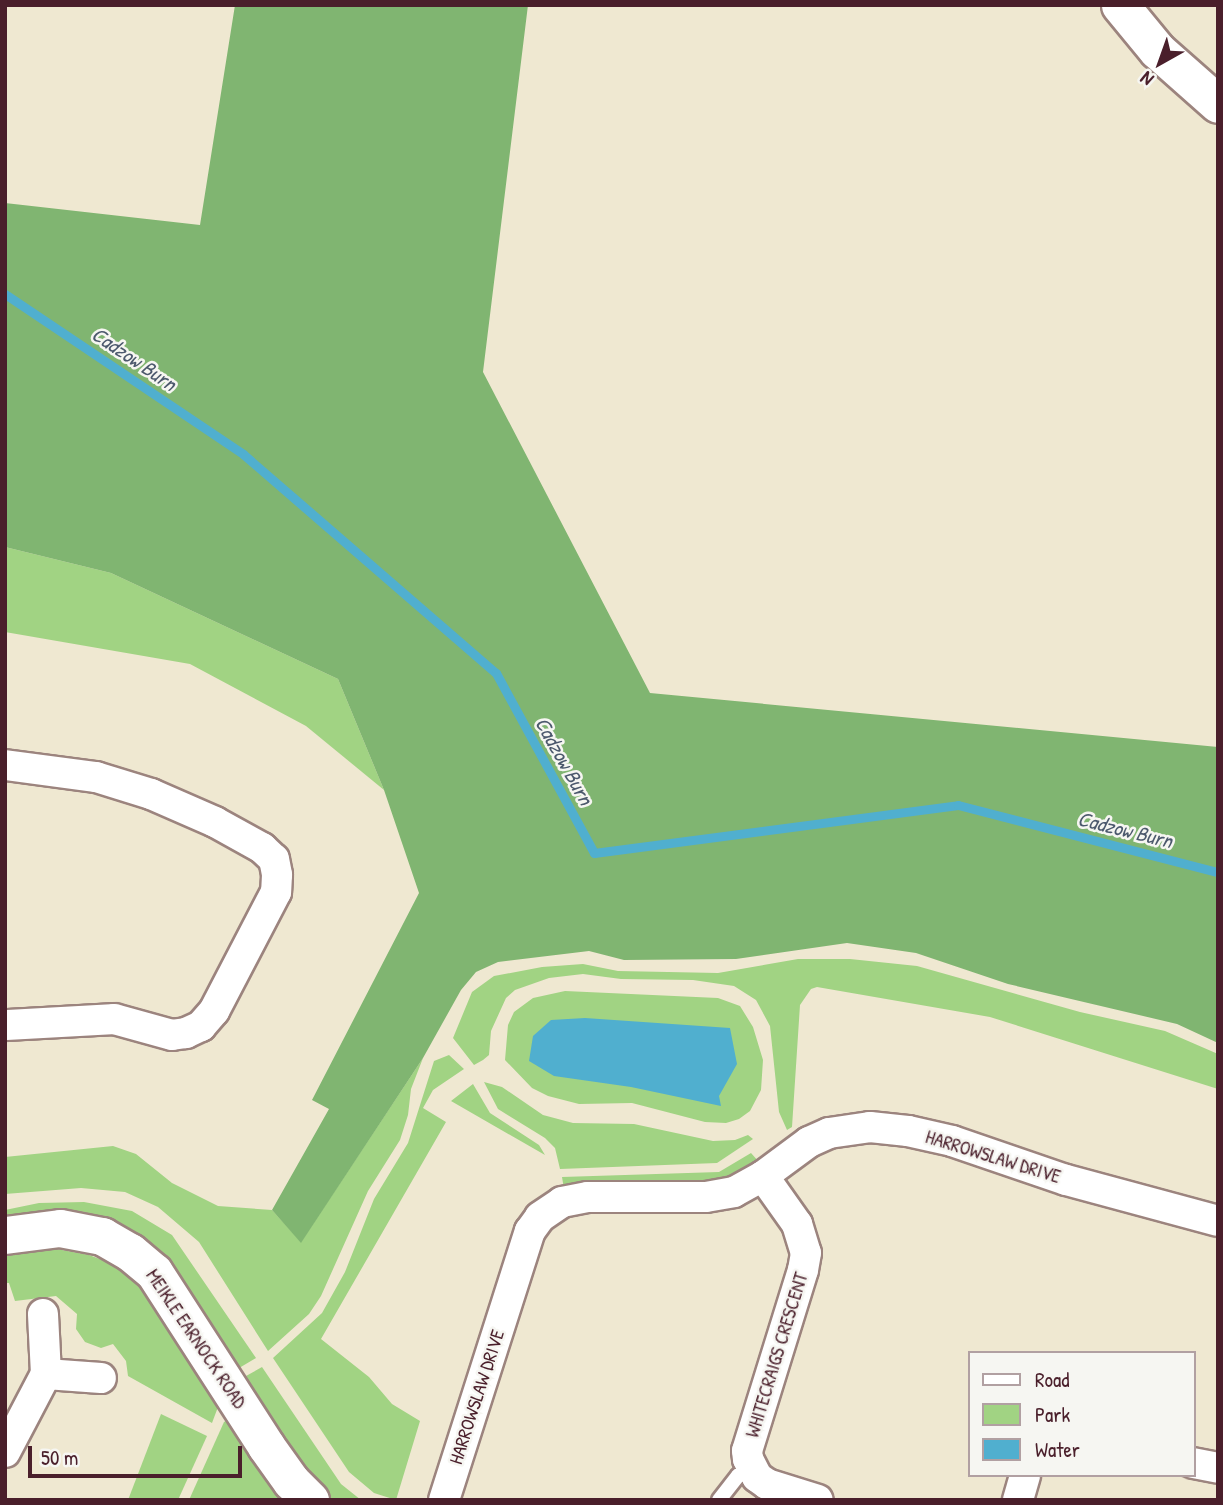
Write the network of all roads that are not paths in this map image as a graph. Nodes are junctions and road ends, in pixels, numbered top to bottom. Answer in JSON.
{"nodes":[{"id":1,"x":1120,"y":5,"type":"edge"},
{"id":2,"x":1218,"y":104,"type":"edge"},
{"id":3,"x":5,"y":765,"type":"edge"},
{"id":4,"x":5,"y":1025,"type":"edge"},
{"id":5,"x":763,"y":1176,"type":"junction"},
{"id":6,"x":1218,"y":1221,"type":"edge"},
{"id":7,"x":5,"y":1235,"type":"edge"},
{"id":8,"x":43,"y":1314,"type":"dead end"},
{"id":9,"x":46,"y":1374,"type":"junction"},
{"id":10,"x":101,"y":1378,"type":"dead end"},
{"id":11,"x":5,"y":1452,"type":"edge"},
{"id":12,"x":1195,"y":1462,"type":"edge"},
{"id":13,"x":751,"y":1468,"type":"junction"},
{"id":14,"x":1218,"y":1468,"type":"edge"},
{"id":15,"x":1024,"y":1477,"type":"edge"},
{"id":16,"x":803,"y":1498,"type":"edge"},
{"id":17,"x":310,"y":1500,"type":"edge"},
{"id":18,"x":444,"y":1500,"type":"edge"},
{"id":19,"x":719,"y":1500,"type":"edge"},
{"id":20,"x":1017,"y":1500,"type":"edge"}],
"edges":[{"from":1,"to":2,"type":"street"},
{"from":3,"to":4,"type":"street"},
{"from":5,"to":6,"type":"street","name":"HARROWSLAW DRIVE"},
{"from":5,"to":13,"type":"street","name":"WHITECRAIGS CRESCENT"},
{"from":5,"to":18,"type":"street","name":"HARROWSLAW DRIVE"},
{"from":7,"to":17,"type":"street","name":"MEIKLE EARNOCK ROAD"},
{"from":8,"to":9,"type":"street"},
{"from":9,"to":10,"type":"street"},
{"from":9,"to":11,"type":"street"},
{"from":12,"to":14,"type":"street"},
{"from":13,"to":16,"type":"street"},
{"from":13,"to":19,"type":"lane"},
{"from":15,"to":20,"type":"street"}]}
